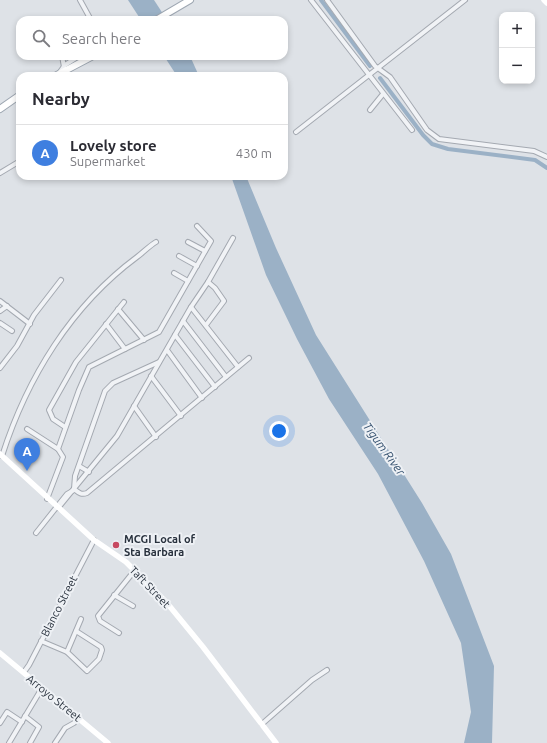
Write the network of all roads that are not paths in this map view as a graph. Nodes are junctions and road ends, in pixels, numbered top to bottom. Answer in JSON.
{"nodes":[{"id":1,"x":80,"y":0,"type":"edge"},
{"id":2,"x":190,"y":0,"type":"edge"},
{"id":3,"x":311,"y":0,"type":"edge"},
{"id":4,"x":327,"y":0,"type":"edge"},
{"id":5,"x":465,"y":0,"type":"edge"},
{"id":6,"x":544,"y":0,"type":"edge"},
{"id":7,"x":547,"y":3,"type":"edge"},
{"id":8,"x":89,"y":16,"type":"edge"},
{"id":9,"x":163,"y":16,"type":"edge"},
{"id":10,"x":63,"y":60,"type":"edge"},
{"id":11,"x":74,"y":60,"type":"edge"},
{"id":12,"x":85,"y":60,"type":"edge"},
{"id":13,"x":64,"y":67,"type":"junction"},
{"id":14,"x":378,"y":68,"type":"junction"},
{"id":15,"x":60,"y":72,"type":"edge"},
{"id":16,"x":63,"y":72,"type":"edge"},
{"id":17,"x":369,"y":74,"type":"junction"},
{"id":18,"x":383,"y":94,"type":"junction"},
{"id":19,"x":16,"y":98,"type":"edge"},
{"id":20,"x":0,"y":109,"type":"edge"},
{"id":21,"x":370,"y":110,"type":"dead end"},
{"id":22,"x":412,"y":130,"type":"dead end"},
{"id":23,"x":296,"y":132,"type":"dead end"},
{"id":24,"x":547,"y":157,"type":"edge"},
{"id":25,"x":16,"y":164,"type":"edge"},
{"id":26,"x":0,"y":174,"type":"edge"},
{"id":27,"x":197,"y":226,"type":"dead end"},
{"id":28,"x":233,"y":238,"type":"dead end"},
{"id":29,"x":156,"y":242,"type":"dead end"},
{"id":30,"x":188,"y":242,"type":"dead end"},
{"id":31,"x":205,"y":251,"type":"junction"},
{"id":32,"x":179,"y":256,"type":"dead end"},
{"id":33,"x":197,"y":266,"type":"junction"},
{"id":34,"x":174,"y":273,"type":"dead end"},
{"id":35,"x":61,"y":280,"type":"dead end"},
{"id":36,"x":188,"y":281,"type":"junction"},
{"id":37,"x":208,"y":282,"type":"junction"},
{"id":38,"x":0,"y":301,"type":"edge"},
{"id":39,"x":124,"y":302,"type":"dead end"},
{"id":40,"x":7,"y":306,"type":"junction"},
{"id":41,"x":191,"y":307,"type":"junction"},
{"id":42,"x":118,"y":309,"type":"junction"},
{"id":43,"x":0,"y":311,"type":"edge"},
{"id":44,"x":183,"y":321,"type":"junction"},
{"id":45,"x":0,"y":322,"type":"edge"},
{"id":46,"x":30,"y":324,"type":"junction"},
{"id":47,"x":106,"y":324,"type":"junction"},
{"id":48,"x":206,"y":325,"type":"junction"},
{"id":49,"x":12,"y":331,"type":"dead end"},
{"id":50,"x":175,"y":335,"type":"junction"},
{"id":51,"x":144,"y":340,"type":"junction"},
{"id":52,"x":125,"y":349,"type":"junction"},
{"id":53,"x":167,"y":350,"type":"junction"},
{"id":54,"x":248,"y":358,"type":"dead end"},
{"id":55,"x":160,"y":362,"type":"junction"},
{"id":56,"x":238,"y":367,"type":"junction"},
{"id":57,"x":0,"y":368,"type":"edge"},
{"id":58,"x":152,"y":376,"type":"junction"},
{"id":59,"x":226,"y":377,"type":"junction"},
{"id":60,"x":215,"y":387,"type":"junction"},
{"id":61,"x":202,"y":398,"type":"junction"},
{"id":62,"x":134,"y":406,"type":"junction"},
{"id":63,"x":181,"y":416,"type":"junction"},
{"id":64,"x":65,"y":427,"type":"junction"},
{"id":65,"x":27,"y":429,"type":"dead end"},
{"id":66,"x":156,"y":437,"type":"junction"},
{"id":67,"x":58,"y":449,"type":"junction"},
{"id":68,"x":1,"y":455,"type":"edge"},
{"id":69,"x":79,"y":466,"type":"junction"},
{"id":70,"x":89,"y":472,"type":"junction"},
{"id":71,"x":74,"y":489,"type":"junction"},
{"id":72,"x":47,"y":499,"type":"junction"},
{"id":73,"x":57,"y":507,"type":"junction"},
{"id":74,"x":36,"y":533,"type":"dead end"},
{"id":75,"x":94,"y":540,"type":"junction"},
{"id":76,"x":135,"y":570,"type":"junction"},
{"id":77,"x":114,"y":596,"type":"junction"},
{"id":78,"x":133,"y":606,"type":"dead end"},
{"id":79,"x":80,"y":619,"type":"dead end"},
{"id":80,"x":76,"y":631,"type":"junction"},
{"id":81,"x":119,"y":633,"type":"dead end"},
{"id":82,"x":41,"y":641,"type":"junction"},
{"id":83,"x":67,"y":652,"type":"junction"},
{"id":84,"x":0,"y":653,"type":"edge"},
{"id":85,"x":327,"y":670,"type":"dead end"},
{"id":86,"x":24,"y":672,"type":"junction"},
{"id":87,"x":42,"y":688,"type":"junction"},
{"id":88,"x":25,"y":716,"type":"junction"},
{"id":89,"x":78,"y":717,"type":"junction"},
{"id":90,"x":22,"y":722,"type":"junction"},
{"id":91,"x":0,"y":723,"type":"edge"},
{"id":92,"x":262,"y":724,"type":"junction"},
{"id":93,"x":9,"y":743,"type":"edge"},
{"id":94,"x":30,"y":743,"type":"edge"},
{"id":95,"x":55,"y":743,"type":"edge"},
{"id":96,"x":108,"y":743,"type":"edge"},
{"id":97,"x":276,"y":743,"type":"edge"}],
"edges":[{"from":1,"to":8,"type":"street"},
{"from":2,"to":9,"type":"main road"},
{"from":3,"to":17,"type":"street"},
{"from":4,"to":14,"type":"street"},
{"from":5,"to":14,"type":"street"},
{"from":6,"to":7,"type":"main road"},
{"from":10,"to":13,"type":"street"},
{"from":11,"to":13,"type":"street"},
{"from":12,"to":16,"type":"main road"},
{"from":13,"to":15,"type":"street"},
{"from":14,"to":17,"type":"street"},
{"from":14,"to":24,"type":"street"},
{"from":17,"to":18,"type":"street"},
{"from":17,"to":23,"type":"street"},
{"from":18,"to":21,"type":"street"},
{"from":18,"to":22,"type":"street"},
{"from":19,"to":20,"type":"main road"},
{"from":25,"to":26,"type":"street"},
{"from":27,"to":31,"type":"street"},
{"from":28,"to":37,"type":"street"},
{"from":29,"to":68,"type":"street"},
{"from":30,"to":31,"type":"street"},
{"from":31,"to":33,"type":"street"},
{"from":32,"to":33,"type":"street"},
{"from":33,"to":36,"type":"street"},
{"from":34,"to":36,"type":"street"},
{"from":35,"to":46,"type":"street"},
{"from":36,"to":51,"type":"street"},
{"from":37,"to":41,"type":"street"},
{"from":37,"to":48,"type":"street"},
{"from":38,"to":40,"type":"street"},
{"from":39,"to":42,"type":"street"},
{"from":40,"to":43,"type":"street"},
{"from":40,"to":46,"type":"street"},
{"from":41,"to":44,"type":"street"},
{"from":41,"to":48,"type":"street"},
{"from":42,"to":47,"type":"street"},
{"from":42,"to":51,"type":"street"},
{"from":44,"to":50,"type":"street"},
{"from":44,"to":59,"type":"street"},
{"from":45,"to":49,"type":"street"},
{"from":46,"to":57,"type":"street"},
{"from":47,"to":52,"type":"street"},
{"from":47,"to":64,"type":"street"},
{"from":48,"to":56,"type":"street"},
{"from":50,"to":53,"type":"street"},
{"from":50,"to":60,"type":"street"},
{"from":51,"to":52,"type":"street"},
{"from":52,"to":64,"type":"street"},
{"from":53,"to":55,"type":"street"},
{"from":53,"to":61,"type":"street"},
{"from":54,"to":56,"type":"street"},
{"from":55,"to":58,"type":"street"},
{"from":55,"to":69,"type":"street"},
{"from":56,"to":59,"type":"street"},
{"from":58,"to":62,"type":"street"},
{"from":58,"to":63,"type":"street"},
{"from":59,"to":60,"type":"street"},
{"from":60,"to":61,"type":"street"},
{"from":61,"to":63,"type":"street"},
{"from":62,"to":66,"type":"street"},
{"from":62,"to":70,"type":"street"},
{"from":63,"to":66,"type":"street"},
{"from":64,"to":67,"type":"street"},
{"from":65,"to":67,"type":"street"},
{"from":66,"to":71,"type":"street"},
{"from":67,"to":72,"type":"street"},
{"from":68,"to":72,"type":"main road","name":"Taft Street"},
{"from":69,"to":70,"type":"street"},
{"from":69,"to":71,"type":"street"},
{"from":70,"to":71,"type":"street"},
{"from":71,"to":73,"type":"street"},
{"from":72,"to":73,"type":"main road","name":"Taft Street"},
{"from":73,"to":74,"type":"street"},
{"from":73,"to":75,"type":"main road","name":"Taft Street"},
{"from":75,"to":76,"type":"main road","name":"Taft Street"},
{"from":75,"to":82,"type":"street","name":"Blanco Street"},
{"from":76,"to":77,"type":"street"},
{"from":76,"to":92,"type":"main road","name":"Taft Street"},
{"from":77,"to":78,"type":"street"},
{"from":77,"to":81,"type":"street"},
{"from":79,"to":80,"type":"street"},
{"from":80,"to":83,"type":"street"},
{"from":80,"to":83,"type":"street"},
{"from":82,"to":83,"type":"street"},
{"from":82,"to":86,"type":"street","name":"Blanco Street"},
{"from":84,"to":86,"type":"main road","name":"Arroyo Street"},
{"from":85,"to":92,"type":"street"},
{"from":86,"to":87,"type":"main road","name":"Arroyo Street"},
{"from":87,"to":88,"type":"street"},
{"from":87,"to":89,"type":"main road","name":"Arroyo Street"},
{"from":88,"to":90,"type":"street"},
{"from":88,"to":94,"type":"street"},
{"from":89,"to":95,"type":"street"},
{"from":89,"to":96,"type":"main road","name":"Arroyo Street"},
{"from":90,"to":91,"type":"street"},
{"from":90,"to":93,"type":"street"},
{"from":92,"to":97,"type":"main road","name":"Taft Street"}]}
